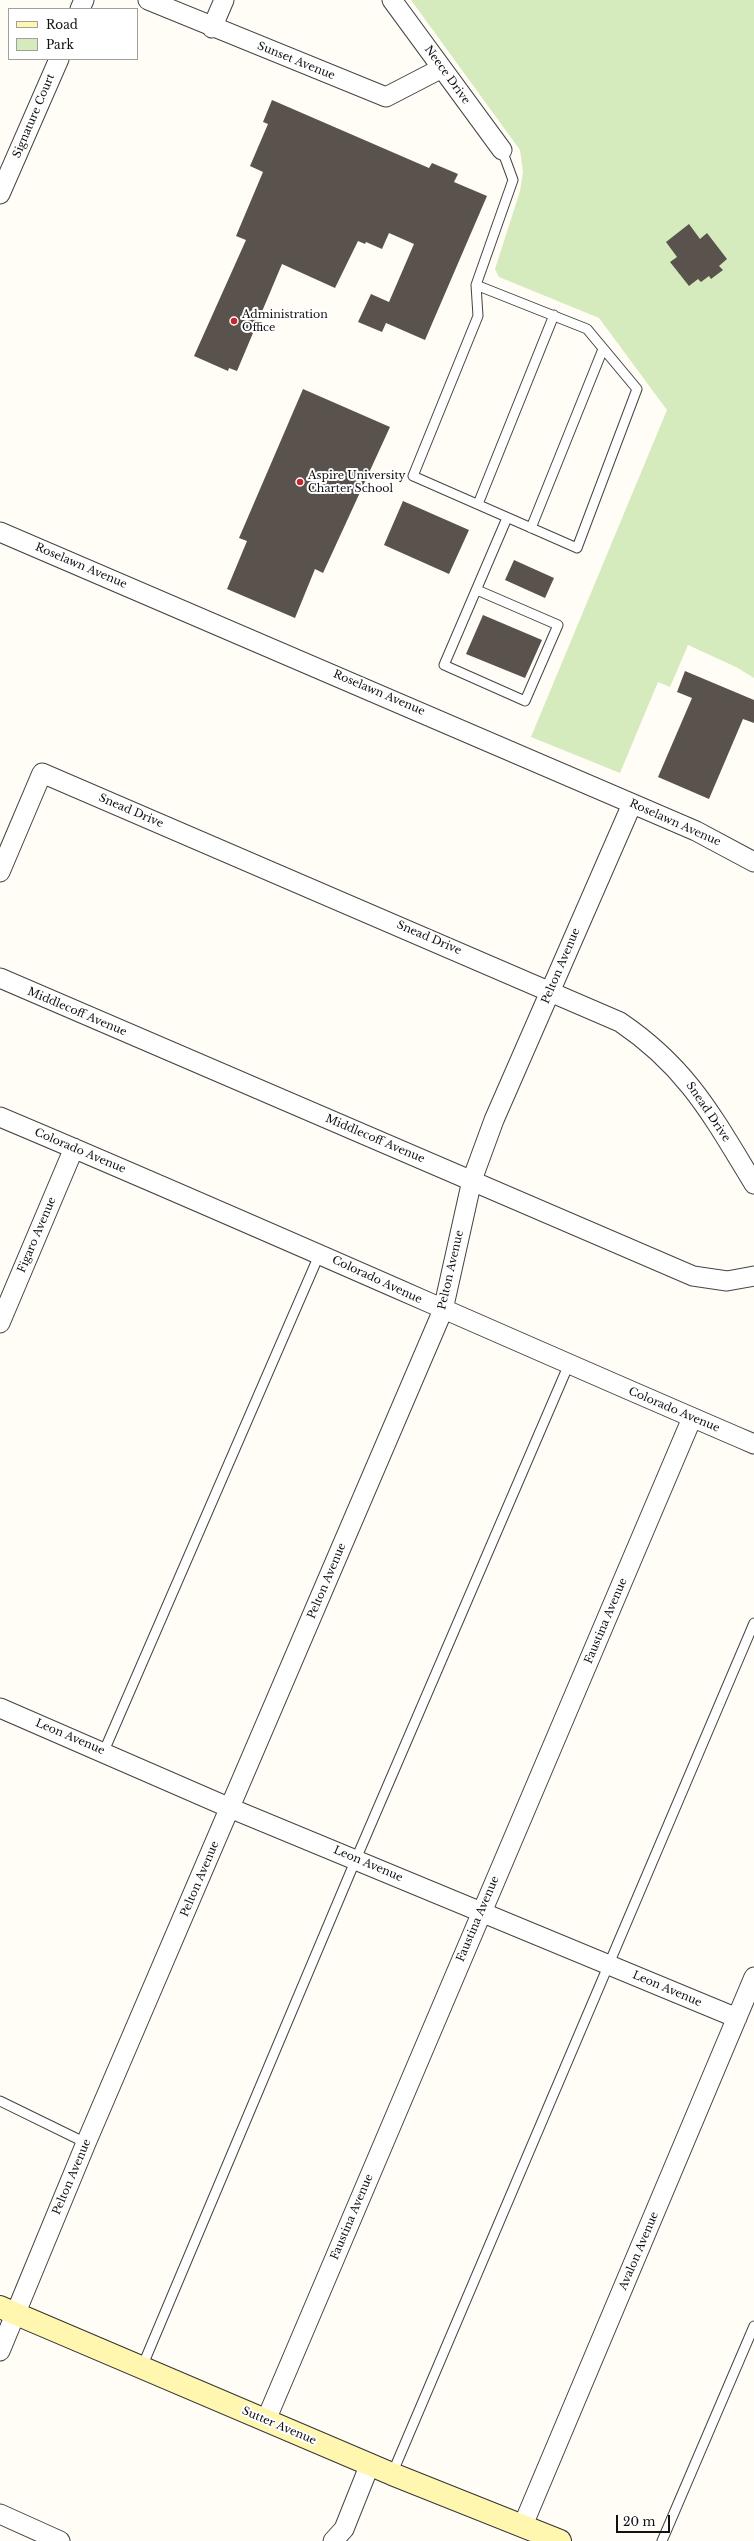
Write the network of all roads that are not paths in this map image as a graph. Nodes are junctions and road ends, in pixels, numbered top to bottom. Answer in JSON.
{"nodes":[{"id":1,"x":148,"y":0,"type":"edge"},
{"id":2,"x":224,"y":0,"type":"edge"},
{"id":3,"x":392,"y":0,"type":"edge"},
{"id":4,"x":212,"y":28,"type":"junction"},
{"id":5,"x":59,"y":60,"type":"edge"},
{"id":6,"x":442,"y":68,"type":"junction"},
{"id":7,"x":502,"y":150,"type":"joint"},
{"id":8,"x":0,"y":194,"type":"edge"},
{"id":9,"x":476,"y":285,"type":"junction"},
{"id":10,"x":554,"y":315,"type":"junction"},
{"id":11,"x":603,"y":349,"type":"junction"},
{"id":12,"x":478,"y":504,"type":"junction"},
{"id":13,"x":507,"y":518,"type":"junction"},
{"id":14,"x":531,"y":528,"type":"junction"},
{"id":15,"x":0,"y":532,"type":"edge"},
{"id":16,"x":477,"y":590,"type":"junction"},
{"id":17,"x":632,"y":804,"type":"junction"},
{"id":18,"x":754,"y":862,"type":"edge"},
{"id":19,"x":0,"y":872,"type":"edge"},
{"id":20,"x":0,"y":978,"type":"edge"},
{"id":21,"x":551,"y":990,"type":"junction"},
{"id":22,"x":0,"y":1117,"type":"edge"},
{"id":23,"x":74,"y":1148,"type":"junction"},
{"id":24,"x":472,"y":1180,"type":"junction"},
{"id":25,"x":754,"y":1184,"type":"edge"},
{"id":26,"x":320,"y":1253,"type":"junction"},
{"id":27,"x":754,"y":1276,"type":"edge"},
{"id":28,"x":443,"y":1310,"type":"junction"},
{"id":29,"x":0,"y":1323,"type":"edge"},
{"id":30,"x":569,"y":1364,"type":"junction"},
{"id":31,"x":692,"y":1418,"type":"junction"},
{"id":32,"x":754,"y":1444,"type":"edge"},
{"id":33,"x":754,"y":1623,"type":"edge"},
{"id":34,"x":0,"y":1708,"type":"edge"},
{"id":35,"x":104,"y":1751,"type":"junction"},
{"id":36,"x":230,"y":1808,"type":"junction"},
{"id":37,"x":356,"y":1858,"type":"junction"},
{"id":38,"x":481,"y":1912,"type":"junction"},
{"id":39,"x":608,"y":1964,"type":"junction"},
{"id":40,"x":754,"y":1977,"type":"edge"},
{"id":41,"x":737,"y":2018,"type":"junction"},
{"id":42,"x":0,"y":2101,"type":"edge"},
{"id":43,"x":86,"y":2143,"type":"junction"},
{"id":44,"x":8,"y":2310,"type":"edge"},
{"id":45,"x":754,"y":2326,"type":"edge"},
{"id":46,"x":0,"y":2351,"type":"edge"},
{"id":47,"x":142,"y":2367,"type":"junction"},
{"id":48,"x":266,"y":2420,"type":"junction"},
{"id":49,"x":370,"y":2464,"type":"junction"},
{"id":50,"x":392,"y":2474,"type":"junction"},
{"id":51,"x":0,"y":2514,"type":"edge"},
{"id":52,"x":523,"y":2525,"type":"junction"},
{"id":53,"x":60,"y":2541,"type":"edge"},
{"id":54,"x":333,"y":2541,"type":"edge"},
{"id":55,"x":560,"y":2541,"type":"edge"},
{"id":56,"x":662,"y":2541,"type":"edge"}],
"edges":[{"from":1,"to":4,"type":"street","name":"Sunset Avenue"},
{"from":2,"to":4,"type":"street"},
{"from":3,"to":6,"type":"street","name":"Neece Drive"},
{"from":4,"to":6,"type":"street","name":"Sunset Avenue"},
{"from":5,"to":8,"type":"street","name":"Signature Court"},
{"from":6,"to":7,"type":"street","name":"Neece Drive"},
{"from":7,"to":9,"type":"lane"},
{"from":9,"to":10,"type":"lane"},
{"from":9,"to":12,"type":"lane"},
{"from":10,"to":11,"type":"lane"},
{"from":10,"to":12,"type":"lane"},
{"from":11,"to":14,"type":"lane"},
{"from":11,"to":14,"type":"lane"},
{"from":12,"to":13,"type":"lane"},
{"from":13,"to":14,"type":"lane"},
{"from":13,"to":16,"type":"lane"},
{"from":15,"to":17,"type":"street","name":"Roselawn Avenue"},
{"from":16,"to":16,"type":"lane"},
{"from":17,"to":18,"type":"street","name":"Roselawn Avenue"},
{"from":17,"to":21,"type":"street","name":"Pelton Avenue"},
{"from":19,"to":21,"type":"street","name":"Snead Drive"},
{"from":20,"to":24,"type":"street","name":"Middlecoff Avenue"},
{"from":21,"to":24,"type":"street","name":"Pelton Avenue"},
{"from":21,"to":25,"type":"street","name":"Snead Drive"},
{"from":22,"to":23,"type":"street","name":"Colorado Avenue"},
{"from":23,"to":26,"type":"street","name":"Colorado Avenue"},
{"from":23,"to":29,"type":"street","name":"Figaro Avenue"},
{"from":24,"to":27,"type":"street","name":"Middlecoff Avenue"},
{"from":24,"to":28,"type":"street","name":"Pelton Avenue"},
{"from":26,"to":28,"type":"street","name":"Colorado Avenue"},
{"from":26,"to":35,"type":"lane"},
{"from":28,"to":30,"type":"street","name":"Colorado Avenue"},
{"from":28,"to":36,"type":"street","name":"Pelton Avenue"},
{"from":30,"to":31,"type":"street","name":"Colorado Avenue"},
{"from":30,"to":37,"type":"lane"},
{"from":31,"to":32,"type":"street","name":"Colorado Avenue"},
{"from":31,"to":38,"type":"street","name":"Faustina Avenue"},
{"from":33,"to":39,"type":"lane"},
{"from":34,"to":35,"type":"street","name":"Leon Avenue"},
{"from":35,"to":36,"type":"street","name":"Leon Avenue"},
{"from":36,"to":37,"type":"street","name":"Leon Avenue"},
{"from":36,"to":43,"type":"street","name":"Pelton Avenue"},
{"from":37,"to":38,"type":"street","name":"Leon Avenue"},
{"from":37,"to":47,"type":"lane"},
{"from":38,"to":39,"type":"street","name":"Leon Avenue"},
{"from":38,"to":48,"type":"street","name":"Faustina Avenue"},
{"from":39,"to":41,"type":"street","name":"Leon Avenue"},
{"from":39,"to":50,"type":"lane"},
{"from":40,"to":41,"type":"street","name":"Avalon Avenue"},
{"from":41,"to":52,"type":"street","name":"Avalon Avenue"},
{"from":42,"to":43,"type":"lane"},
{"from":43,"to":44,"type":"street","name":"Pelton Avenue"},
{"from":44,"to":46,"type":"street","name":"Pelton Avenue"},
{"from":44,"to":47,"type":"street","name":"Sutter Avenue"},
{"from":45,"to":56,"type":"lane"},
{"from":47,"to":48,"type":"street","name":"Sutter Avenue"},
{"from":48,"to":49,"type":"street","name":"Sutter Avenue"},
{"from":49,"to":50,"type":"street","name":"Sutter Avenue"},
{"from":49,"to":54,"type":"street"},
{"from":50,"to":52,"type":"street","name":"Sutter Avenue"},
{"from":51,"to":53,"type":"street"},
{"from":52,"to":55,"type":"street","name":"Sutter Avenue"}]}
